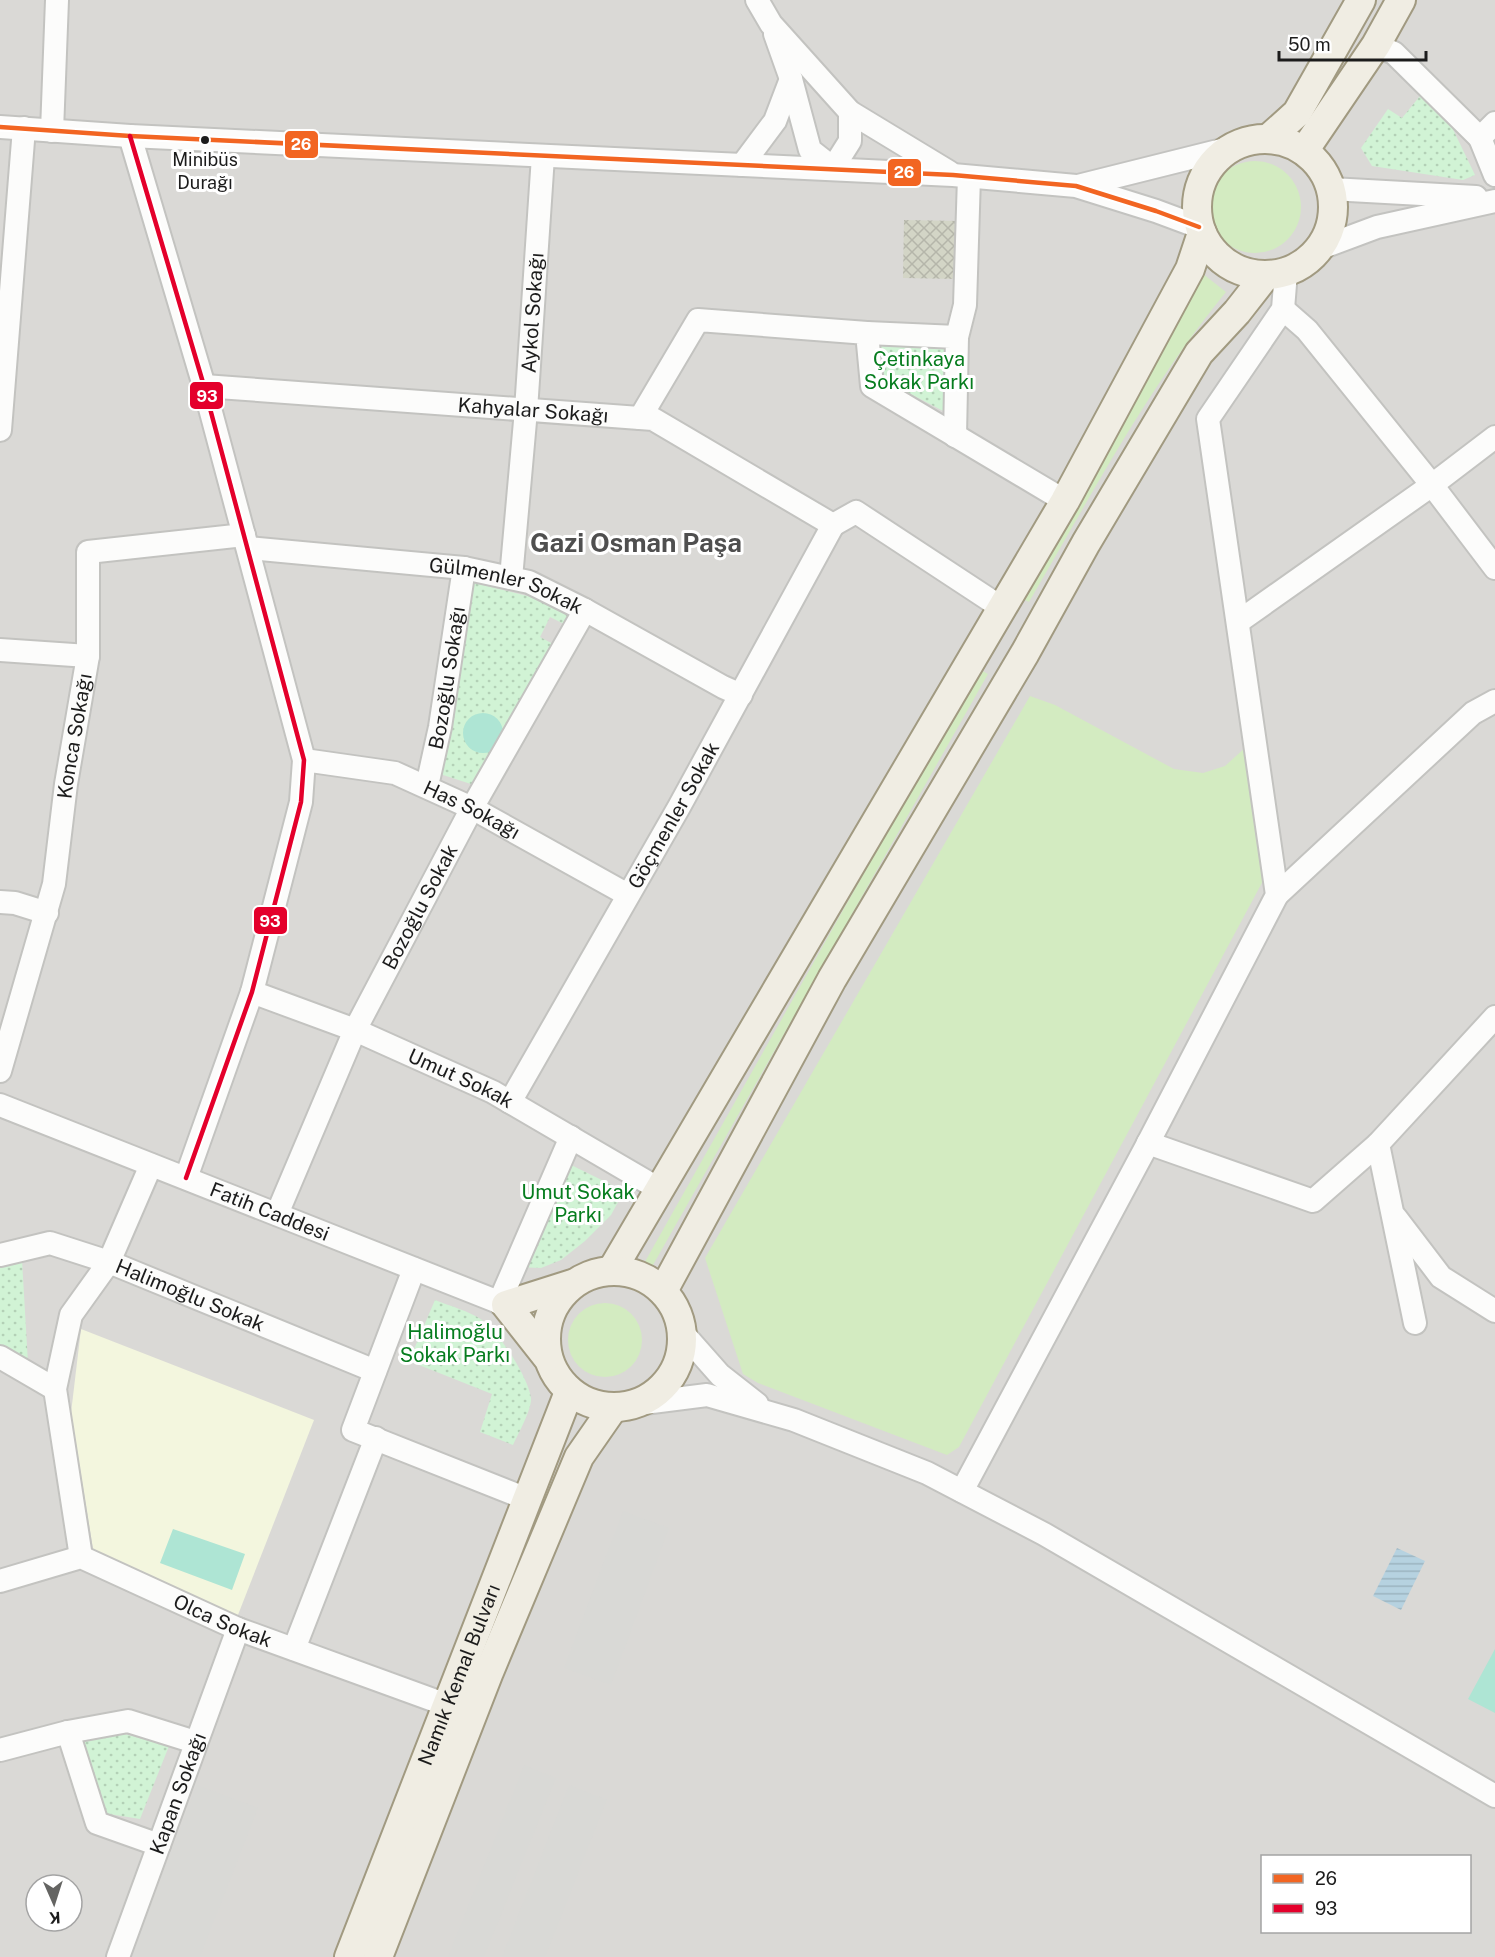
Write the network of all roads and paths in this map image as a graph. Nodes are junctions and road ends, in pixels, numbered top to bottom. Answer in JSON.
{"nodes":[{"id":1,"x":57,"y":0,"type":"edge"},
{"id":2,"x":757,"y":0,"type":"edge"},
{"id":3,"x":1361,"y":0,"type":"edge"},
{"id":4,"x":1401,"y":0,"type":"edge"},
{"id":5,"x":771,"y":24,"type":"junction"},
{"id":6,"x":1376,"y":45,"type":"junction"},
{"id":7,"x":791,"y":79,"type":"junction"},
{"id":8,"x":850,"y":112,"type":"junction"},
{"id":9,"x":0,"y":127,"type":"edge"},
{"id":10,"x":24,"y":128,"type":"junction"},
{"id":11,"x":52,"y":131,"type":"junction"},
{"id":12,"x":1488,"y":131,"type":"edge"},
{"id":13,"x":130,"y":136,"type":"junction"},
{"id":14,"x":1268,"y":139,"type":"junction"},
{"id":15,"x":1230,"y":148,"type":"junction"},
{"id":16,"x":1304,"y":151,"type":"junction"},
{"id":17,"x":543,"y":156,"type":"junction"},
{"id":18,"x":742,"y":165,"type":"junction"},
{"id":19,"x":833,"y":168,"type":"junction"},
{"id":20,"x":1495,"y":175,"type":"edge"},
{"id":21,"x":961,"y":176,"type":"junction"},
{"id":22,"x":1076,"y":186,"type":"junction"},
{"id":23,"x":1331,"y":189,"type":"junction"},
{"id":24,"x":1495,"y":200,"type":"edge"},
{"id":25,"x":1201,"y":230,"type":"junction"},
{"id":26,"x":1318,"y":249,"type":"junction"},
{"id":27,"x":1276,"y":274,"type":"junction"},
{"id":28,"x":1283,"y":309,"type":"junction"},
{"id":29,"x":867,"y":333,"type":"junction"},
{"id":30,"x":957,"y":337,"type":"junction"},
{"id":31,"x":204,"y":386,"type":"junction"},
{"id":32,"x":526,"y":410,"type":"junction"},
{"id":33,"x":640,"y":418,"type":"junction"},
{"id":34,"x":0,"y":430,"type":"edge"},
{"id":35,"x":955,"y":436,"type":"junction"},
{"id":36,"x":1495,"y":437,"type":"edge"},
{"id":37,"x":1432,"y":484,"type":"junction"},
{"id":38,"x":1065,"y":501,"type":"junction"},
{"id":39,"x":833,"y":525,"type":"junction"},
{"id":40,"x":246,"y":542,"type":"junction"},
{"id":41,"x":464,"y":568,"type":"junction"},
{"id":42,"x":1495,"y":568,"type":"edge"},
{"id":43,"x":511,"y":578,"type":"junction"},
{"id":44,"x":1002,"y":608,"type":"junction"},
{"id":45,"x":585,"y":610,"type":"junction"},
{"id":46,"x":1238,"y":622,"type":"junction"},
{"id":47,"x":1038,"y":628,"type":"junction"},
{"id":48,"x":0,"y":650,"type":"edge"},
{"id":49,"x":976,"y":654,"type":"junction"},
{"id":50,"x":88,"y":656,"type":"junction"},
{"id":51,"x":1011,"y":674,"type":"junction"},
{"id":52,"x":741,"y":695,"type":"junction"},
{"id":53,"x":1495,"y":701,"type":"edge"},
{"id":54,"x":304,"y":760,"type":"junction"},
{"id":55,"x":426,"y":786,"type":"junction"},
{"id":56,"x":472,"y":808,"type":"junction"},
{"id":57,"x":628,"y":895,"type":"junction"},
{"id":58,"x":1277,"y":895,"type":"junction"},
{"id":59,"x":0,"y":902,"type":"edge"},
{"id":60,"x":47,"y":912,"type":"junction"},
{"id":61,"x":252,"y":992,"type":"junction"},
{"id":62,"x":1495,"y":1017,"type":"edge"},
{"id":63,"x":355,"y":1030,"type":"junction"},
{"id":64,"x":0,"y":1071,"type":"edge"},
{"id":65,"x":510,"y":1102,"type":"junction"},
{"id":66,"x":0,"y":1105,"type":"edge"},
{"id":67,"x":571,"y":1137,"type":"junction"},
{"id":68,"x":1148,"y":1143,"type":"junction"},
{"id":69,"x":1378,"y":1144,"type":"junction"},
{"id":70,"x":151,"y":1164,"type":"junction"},
{"id":71,"x":186,"y":1178,"type":"junction"},
{"id":72,"x":659,"y":1189,"type":"junction"},
{"id":73,"x":1392,"y":1212,"type":"junction"},
{"id":74,"x":278,"y":1214,"type":"junction"},
{"id":75,"x":0,"y":1256,"type":"edge"},
{"id":76,"x":109,"y":1262,"type":"junction"},
{"id":77,"x":414,"y":1269,"type":"junction"},
{"id":78,"x":612,"y":1270,"type":"junction"},
{"id":79,"x":573,"y":1284,"type":"junction"},
{"id":80,"x":663,"y":1291,"type":"junction"},
{"id":81,"x":503,"y":1304,"type":"junction"},
{"id":82,"x":1495,"y":1311,"type":"edge"},
{"id":83,"x":1415,"y":1323,"type":"dead end"},
{"id":84,"x":682,"y":1332,"type":"junction"},
{"id":85,"x":0,"y":1357,"type":"edge"},
{"id":86,"x":547,"y":1357,"type":"junction"},
{"id":87,"x":375,"y":1371,"type":"junction"},
{"id":88,"x":55,"y":1389,"type":"junction"},
{"id":89,"x":569,"y":1392,"type":"junction"},
{"id":90,"x":625,"y":1406,"type":"junction"},
{"id":91,"x":768,"y":1412,"type":"junction"},
{"id":92,"x":376,"y":1438,"type":"junction"},
{"id":93,"x":962,"y":1491,"type":"junction"},
{"id":94,"x":527,"y":1499,"type":"junction"},
{"id":95,"x":81,"y":1557,"type":"junction"},
{"id":96,"x":0,"y":1581,"type":"edge"},
{"id":97,"x":238,"y":1629,"type":"junction"},
{"id":98,"x":294,"y":1649,"type":"junction"},
{"id":99,"x":447,"y":1705,"type":"junction"},
{"id":100,"x":68,"y":1732,"type":"junction"},
{"id":101,"x":195,"y":1742,"type":"junction"},
{"id":102,"x":0,"y":1750,"type":"edge"},
{"id":103,"x":1495,"y":1796,"type":"edge"},
{"id":104,"x":159,"y":1845,"type":"junction"},
{"id":105,"x":118,"y":1957,"type":"edge"},
{"id":106,"x":349,"y":1957,"type":"edge"},
{"id":107,"x":378,"y":1957,"type":"edge"}],
"edges":[{"from":1,"to":11,"type":"street"},
{"from":2,"to":5,"type":"street"},
{"from":3,"to":14,"type":"main road"},
{"from":4,"to":6,"type":"main road"},
{"from":5,"to":7,"type":"street"},
{"from":5,"to":8,"type":"street"},
{"from":6,"to":12,"type":"street"},
{"from":6,"to":16,"type":"main road"},
{"from":7,"to":18,"type":"street"},
{"from":7,"to":19,"type":"street"},
{"from":8,"to":19,"type":"street"},
{"from":8,"to":21,"type":"street"},
{"from":9,"to":10,"type":"street"},
{"from":10,"to":11,"type":"street"},
{"from":10,"to":34,"type":"street"},
{"from":11,"to":13,"type":"street"},
{"from":12,"to":20,"type":"street"},
{"from":13,"to":17,"type":"street"},
{"from":13,"to":31,"type":"street"},
{"from":14,"to":15,"type":"main road"},
{"from":14,"to":16,"type":"main road"},
{"from":15,"to":22,"type":"street"},
{"from":15,"to":25,"type":"main road"},
{"from":16,"to":23,"type":"main road"},
{"from":17,"to":18,"type":"street"},
{"from":17,"to":32,"type":"street","name":"Aykol Sokağı"},
{"from":18,"to":19,"type":"street"},
{"from":19,"to":21,"type":"street"},
{"from":21,"to":22,"type":"street"},
{"from":21,"to":30,"type":"street"},
{"from":22,"to":25,"type":"street"},
{"from":23,"to":24,"type":"street"},
{"from":23,"to":26,"type":"main road"},
{"from":24,"to":26,"type":"street"},
{"from":25,"to":27,"type":"main road"},
{"from":25,"to":38,"type":"main road"},
{"from":26,"to":27,"type":"main road"},
{"from":27,"to":28,"type":"street"},
{"from":27,"to":47,"type":"main road"},
{"from":28,"to":37,"type":"street"},
{"from":28,"to":46,"type":"street"},
{"from":29,"to":30,"type":"street"},
{"from":29,"to":33,"type":"street"},
{"from":29,"to":35,"type":"street"},
{"from":30,"to":35,"type":"street"},
{"from":31,"to":32,"type":"street","name":"Kahyalar Sokağı"},
{"from":31,"to":40,"type":"street"},
{"from":32,"to":33,"type":"street","name":"Kahyalar Sokağı"},
{"from":32,"to":43,"type":"street","name":"Aykol Sokağı"},
{"from":33,"to":39,"type":"street","name":"Kahyalar Sokağı"},
{"from":35,"to":38,"type":"street"},
{"from":36,"to":37,"type":"street"},
{"from":37,"to":42,"type":"street"},
{"from":37,"to":46,"type":"street"},
{"from":38,"to":44,"type":"main road"},
{"from":39,"to":44,"type":"street"},
{"from":39,"to":52,"type":"street","name":"Göçmenler Sokak"},
{"from":40,"to":41,"type":"street","name":"Gülmenler Sokak"},
{"from":40,"to":50,"type":"street","name":"Konca Sokağı"},
{"from":40,"to":54,"type":"street"},
{"from":41,"to":43,"type":"street","name":"Gülmenler Sokak"},
{"from":41,"to":55,"type":"street","name":"Bozoğlu Sokağı"},
{"from":43,"to":45,"type":"street","name":"Gülmenler Sokak"},
{"from":44,"to":47,"type":"main road"},
{"from":44,"to":49,"type":"main road"},
{"from":45,"to":52,"type":"street","name":"Gülmenler Sokak"},
{"from":45,"to":56,"type":"street","name":"Bozoğlu Sokak"},
{"from":46,"to":58,"type":"street"},
{"from":47,"to":51,"type":"main road"},
{"from":48,"to":50,"type":"street"},
{"from":49,"to":51,"type":"main road"},
{"from":49,"to":72,"type":"main road"},
{"from":50,"to":60,"type":"street","name":"Konca Sokağı"},
{"from":51,"to":80,"type":"main road"},
{"from":52,"to":57,"type":"street","name":"Göçmenler Sokak"},
{"from":53,"to":58,"type":"street"},
{"from":54,"to":55,"type":"street","name":"Has Sokağı"},
{"from":54,"to":61,"type":"street"},
{"from":55,"to":56,"type":"street","name":"Has Sokağı"},
{"from":56,"to":57,"type":"street","name":"Has Sokağı"},
{"from":56,"to":63,"type":"street","name":"Bozoğlu Sokak"},
{"from":57,"to":65,"type":"street","name":"Göçmenler Sokak"},
{"from":58,"to":68,"type":"street"},
{"from":59,"to":60,"type":"street"},
{"from":60,"to":64,"type":"street","name":"Konca Sokağı"},
{"from":61,"to":63,"type":"street","name":"Umut Sokak"},
{"from":61,"to":71,"type":"street"},
{"from":62,"to":69,"type":"street"},
{"from":63,"to":65,"type":"street","name":"Umut Sokak"},
{"from":63,"to":74,"type":"street","name":"Bozoğlu Sokak"},
{"from":65,"to":67,"type":"street","name":"Umut Sokak"},
{"from":66,"to":70,"type":"street","name":"Fatih Caddesi"},
{"from":67,"to":72,"type":"street","name":"Umut Sokak"},
{"from":67,"to":81,"type":"street"},
{"from":68,"to":69,"type":"street"},
{"from":68,"to":93,"type":"street"},
{"from":69,"to":73,"type":"street"},
{"from":70,"to":71,"type":"street","name":"Fatih Caddesi"},
{"from":70,"to":76,"type":"street"},
{"from":71,"to":74,"type":"street","name":"Fatih Caddesi"},
{"from":72,"to":78,"type":"main road"},
{"from":73,"to":82,"type":"street"},
{"from":73,"to":83,"type":"street"},
{"from":74,"to":77,"type":"street","name":"Fatih Caddesi"},
{"from":75,"to":76,"type":"street","name":"Halimoğlu Sokak"},
{"from":76,"to":87,"type":"street","name":"Halimoğlu Sokak"},
{"from":76,"to":88,"type":"street"},
{"from":77,"to":81,"type":"street","name":"Fatih Caddesi"},
{"from":77,"to":87,"type":"street"},
{"from":78,"to":79,"type":"main road"},
{"from":78,"to":80,"type":"main road"},
{"from":79,"to":81,"type":"main road"},
{"from":79,"to":86,"type":"main road"},
{"from":80,"to":84,"type":"main road"},
{"from":81,"to":86,"type":"main road"},
{"from":84,"to":90,"type":"main road"},
{"from":84,"to":91,"type":"street"},
{"from":85,"to":88,"type":"street"},
{"from":86,"to":89,"type":"main road"},
{"from":87,"to":92,"type":"street"},
{"from":88,"to":95,"type":"street"},
{"from":89,"to":90,"type":"main road"},
{"from":89,"to":94,"type":"main road","name":"Namık Kemal Bulvarı"},
{"from":90,"to":91,"type":"street"},
{"from":90,"to":107,"type":"main road","name":"Namık Kemal Bulvarı"},
{"from":91,"to":93,"type":"street"},
{"from":92,"to":94,"type":"street"},
{"from":92,"to":98,"type":"street"},
{"from":93,"to":103,"type":"street"},
{"from":94,"to":99,"type":"main road","name":"Namık Kemal Bulvarı"},
{"from":95,"to":96,"type":"street"},
{"from":95,"to":97,"type":"street","name":"Olca Sokak"},
{"from":97,"to":98,"type":"street","name":"Olca Sokak"},
{"from":97,"to":101,"type":"street","name":"Kapan Sokağı"},
{"from":98,"to":99,"type":"street","name":"Olca Sokak"},
{"from":99,"to":106,"type":"main road","name":"Namık Kemal Bulvarı"},
{"from":100,"to":101,"type":"street"},
{"from":100,"to":102,"type":"street"},
{"from":100,"to":104,"type":"street"},
{"from":101,"to":104,"type":"street","name":"Kapan Sokağı"},
{"from":104,"to":105,"type":"street","name":"Kapan Sokağı"}]}
